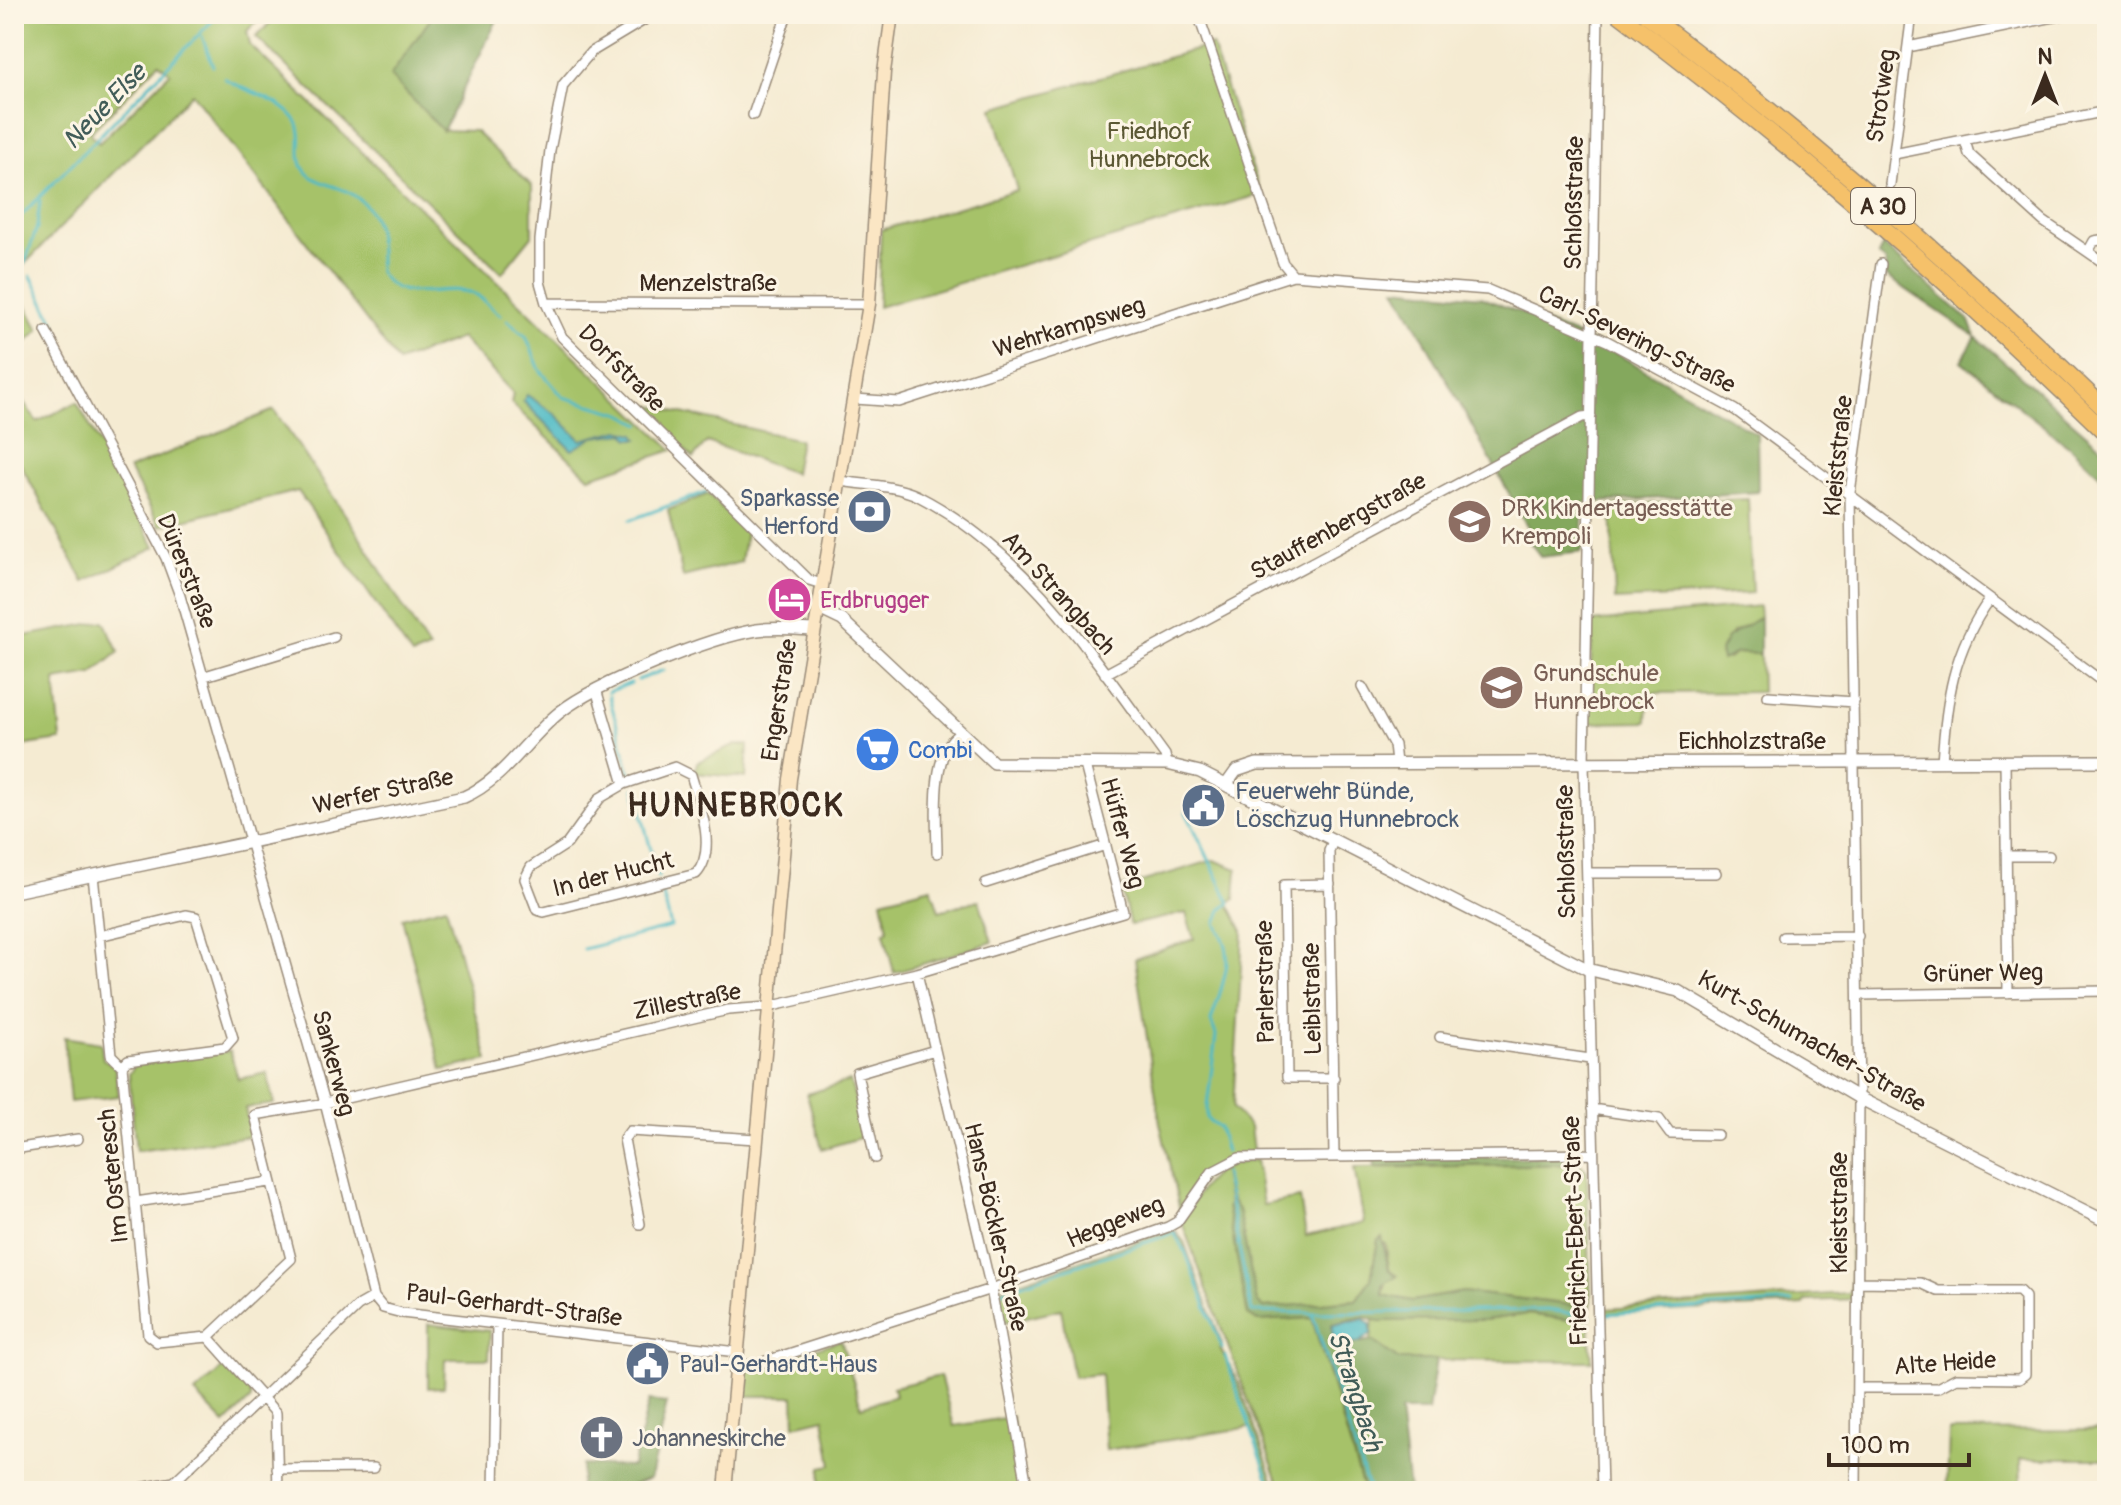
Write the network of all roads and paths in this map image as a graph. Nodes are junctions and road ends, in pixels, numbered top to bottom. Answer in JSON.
{"nodes":[{"id":1,"x":654,"y":14,"type":"edge"},
{"id":2,"x":787,"y":14,"type":"edge"},
{"id":3,"x":892,"y":14,"type":"edge"},
{"id":4,"x":1198,"y":14,"type":"edge"},
{"id":5,"x":1598,"y":14,"type":"edge"},
{"id":6,"x":1646,"y":14,"type":"edge"},
{"id":7,"x":1912,"y":14,"type":"edge"},
{"id":8,"x":2068,"y":14,"type":"edge"},
{"id":9,"x":1622,"y":16,"type":"edge"},
{"id":10,"x":1908,"y":47,"type":"junction"},
{"id":11,"x":2107,"y":111,"type":"edge"},
{"id":12,"x":753,"y":115,"type":"dead end"},
{"id":13,"x":1965,"y":141,"type":"junction"},
{"id":14,"x":1894,"y":154,"type":"junction"},
{"id":15,"x":1890,"y":184,"type":"dead end"},
{"id":16,"x":2107,"y":239,"type":"edge"},
{"id":17,"x":2088,"y":252,"type":"junction"},
{"id":18,"x":1881,"y":264,"type":"dead end"},
{"id":19,"x":2107,"y":265,"type":"edge"},
{"id":20,"x":1293,"y":275,"type":"junction"},
{"id":21,"x":546,"y":303,"type":"junction"},
{"id":22,"x":869,"y":304,"type":"junction"},
{"id":23,"x":46,"y":331,"type":"dead end"},
{"id":24,"x":1590,"y":333,"type":"junction"},
{"id":25,"x":855,"y":399,"type":"junction"},
{"id":26,"x":2107,"y":411,"type":"edge"},
{"id":27,"x":1591,"y":416,"type":"junction"},
{"id":28,"x":2107,"y":434,"type":"edge"},
{"id":29,"x":840,"y":481,"type":"junction"},
{"id":30,"x":1850,"y":493,"type":"junction"},
{"id":31,"x":822,"y":584,"type":"junction"},
{"id":32,"x":1990,"y":599,"type":"junction"},
{"id":33,"x":817,"y":608,"type":"junction"},
{"id":34,"x":812,"y":630,"type":"junction"},
{"id":35,"x":334,"y":637,"type":"dead end"},
{"id":36,"x":1105,"y":674,"type":"junction"},
{"id":37,"x":205,"y":676,"type":"junction"},
{"id":38,"x":2107,"y":685,"type":"edge"},
{"id":39,"x":1362,"y":687,"type":"dead end"},
{"id":40,"x":596,"y":689,"type":"junction"},
{"id":41,"x":1768,"y":696,"type":"dead end"},
{"id":42,"x":1854,"y":702,"type":"junction"},
{"id":43,"x":960,"y":733,"type":"junction"},
{"id":44,"x":2005,"y":761,"type":"junction"},
{"id":45,"x":2107,"y":761,"type":"edge"},
{"id":46,"x":1854,"y":762,"type":"junction"},
{"id":47,"x":1942,"y":762,"type":"junction"},
{"id":48,"x":1396,"y":763,"type":"junction"},
{"id":49,"x":1167,"y":764,"type":"junction"},
{"id":50,"x":1584,"y":764,"type":"junction"},
{"id":51,"x":1085,"y":765,"type":"junction"},
{"id":52,"x":624,"y":784,"type":"junction"},
{"id":53,"x":1226,"y":785,"type":"junction"},
{"id":54,"x":252,"y":841,"type":"junction"},
{"id":55,"x":1333,"y":841,"type":"junction"},
{"id":56,"x":1106,"y":845,"type":"junction"},
{"id":57,"x":937,"y":853,"type":"dead end"},
{"id":58,"x":2008,"y":856,"type":"junction"},
{"id":59,"x":2049,"y":856,"type":"dead end"},
{"id":60,"x":1587,"y":873,"type":"junction"},
{"id":61,"x":1716,"y":873,"type":"dead end"},
{"id":62,"x":93,"y":875,"type":"junction"},
{"id":63,"x":986,"y":883,"type":"dead end"},
{"id":64,"x":1330,"y":884,"type":"junction"},
{"id":65,"x":14,"y":892,"type":"edge"},
{"id":66,"x":1123,"y":912,"type":"joint"},
{"id":67,"x":99,"y":936,"type":"junction"},
{"id":68,"x":1858,"y":936,"type":"junction"},
{"id":69,"x":1783,"y":937,"type":"dead end"},
{"id":70,"x":1587,"y":969,"type":"junction"},
{"id":71,"x":917,"y":973,"type":"junction"},
{"id":72,"x":2107,"y":991,"type":"edge"},
{"id":73,"x":2008,"y":993,"type":"junction"},
{"id":74,"x":1859,"y":995,"type":"junction"},
{"id":75,"x":768,"y":1007,"type":"junction"},
{"id":76,"x":1440,"y":1037,"type":"dead end"},
{"id":77,"x":935,"y":1050,"type":"junction"},
{"id":78,"x":1590,"y":1059,"type":"junction"},
{"id":79,"x":122,"y":1066,"type":"junction"},
{"id":80,"x":1334,"y":1078,"type":"junction"},
{"id":81,"x":1859,"y":1098,"type":"junction"},
{"id":82,"x":325,"y":1103,"type":"junction"},
{"id":83,"x":1592,"y":1109,"type":"junction"},
{"id":84,"x":1717,"y":1135,"type":"dead end"},
{"id":85,"x":78,"y":1139,"type":"dead end"},
{"id":86,"x":756,"y":1139,"type":"junction"},
{"id":87,"x":14,"y":1149,"type":"edge"},
{"id":88,"x":1593,"y":1154,"type":"junction"},
{"id":89,"x":1334,"y":1156,"type":"junction"},
{"id":90,"x":875,"y":1158,"type":"dead end"},
{"id":91,"x":270,"y":1182,"type":"junction"},
{"id":92,"x":136,"y":1202,"type":"junction"},
{"id":93,"x":2107,"y":1222,"type":"edge"},
{"id":94,"x":640,"y":1224,"type":"dead end"},
{"id":95,"x":1858,"y":1282,"type":"junction"},
{"id":96,"x":991,"y":1289,"type":"junction"},
{"id":97,"x":374,"y":1297,"type":"junction"},
{"id":98,"x":497,"y":1325,"type":"junction"},
{"id":99,"x":208,"y":1337,"type":"junction"},
{"id":100,"x":737,"y":1352,"type":"junction"},
{"id":101,"x":736,"y":1366,"type":"junction"},
{"id":102,"x":1858,"y":1388,"type":"junction"},
{"id":103,"x":264,"y":1396,"type":"junction"},
{"id":104,"x":374,"y":1468,"type":"dead end"},
{"id":105,"x":277,"y":1469,"type":"junction"},
{"id":106,"x":176,"y":1486,"type":"edge"},
{"id":107,"x":124,"y":1491,"type":"edge"},
{"id":108,"x":278,"y":1491,"type":"edge"},
{"id":109,"x":494,"y":1491,"type":"edge"},
{"id":110,"x":725,"y":1491,"type":"edge"},
{"id":111,"x":1028,"y":1491,"type":"edge"},
{"id":112,"x":1602,"y":1491,"type":"edge"},
{"id":113,"x":1856,"y":1491,"type":"edge"}],
"edges":[{"from":1,"to":21,"type":"street","name":"Dorfstraße"},
{"from":2,"to":12,"type":"street"},
{"from":3,"to":22,"type":"main road","name":"Engerstraße"},
{"from":4,"to":20,"type":"street"},
{"from":5,"to":24,"type":"street","name":"Schloßstraße"},
{"from":6,"to":26,"type":"highway","number":"A 30"},
{"from":7,"to":10,"type":"street","name":"Strotweg"},
{"from":8,"to":10,"type":"street"},
{"from":9,"to":28,"type":"highway","number":"A 30"},
{"from":10,"to":14,"type":"street","name":"Strotweg"},
{"from":11,"to":13,"type":"street"},
{"from":13,"to":14,"type":"street"},
{"from":13,"to":17,"type":"street"},
{"from":14,"to":15,"type":"street","name":"Strotweg"},
{"from":16,"to":17,"type":"street"},
{"from":17,"to":19,"type":"street"},
{"from":18,"to":30,"type":"street","name":"Kleiststraße"},
{"from":20,"to":24,"type":"street","name":"Carl-Severing-Straße"},
{"from":20,"to":25,"type":"street","name":"Wehrkampsweg"},
{"from":21,"to":22,"type":"street","name":"Menzelstraße"},
{"from":21,"to":31,"type":"street","name":"Dorfstraße"},
{"from":22,"to":25,"type":"main road","name":"Engerstraße"},
{"from":23,"to":37,"type":"street","name":"Dürerstraße"},
{"from":24,"to":27,"type":"street","name":"Schloßstraße"},
{"from":24,"to":30,"type":"street","name":"Carl-Severing-Straße"},
{"from":25,"to":29,"type":"main road","name":"Engerstraße"},
{"from":27,"to":36,"type":"street","name":"Stauffenbergstraße"},
{"from":27,"to":50,"type":"street","name":"Schloßstraße"},
{"from":29,"to":31,"type":"main road","name":"Engerstraße"},
{"from":29,"to":36,"type":"street","name":"Am Strangbach"},
{"from":30,"to":32,"type":"street","name":"Carl-Severing-Straße"},
{"from":30,"to":42,"type":"street","name":"Kleiststraße"},
{"from":31,"to":33,"type":"main road","name":"Engerstraße"},
{"from":32,"to":38,"type":"street","name":"Carl-Severing-Straße"},
{"from":32,"to":47,"type":"street"},
{"from":33,"to":34,"type":"main road","name":"Engerstraße"},
{"from":33,"to":43,"type":"street","name":"Kurt-Schumacher-Straße"},
{"from":34,"to":40,"type":"street","name":"Werfer Straße"},
{"from":34,"to":75,"type":"main road","name":"Engerstraße"},
{"from":35,"to":37,"type":"street"},
{"from":36,"to":49,"type":"street","name":"Am Strangbach"},
{"from":37,"to":54,"type":"street","name":"Dürerstraße"},
{"from":39,"to":48,"type":"street"},
{"from":40,"to":52,"type":"street"},
{"from":40,"to":54,"type":"street","name":"Werfer Straße"},
{"from":41,"to":42,"type":"street"},
{"from":42,"to":46,"type":"street","name":"Kleiststraße"},
{"from":43,"to":51,"type":"street","name":"Kurt-Schumacher-Straße"},
{"from":43,"to":57,"type":"street"},
{"from":44,"to":45,"type":"street","name":"Eichholzstraße"},
{"from":44,"to":47,"type":"street","name":"Eichholzstraße"},
{"from":44,"to":58,"type":"street"},
{"from":46,"to":47,"type":"street","name":"Eichholzstraße"},
{"from":46,"to":50,"type":"street","name":"Eichholzstraße"},
{"from":46,"to":68,"type":"street","name":"Kleiststraße"},
{"from":48,"to":50,"type":"street","name":"Eichholzstraße"},
{"from":48,"to":53,"type":"street","name":"Eichholzstraße"},
{"from":49,"to":51,"type":"street","name":"Kurt-Schumacher-Straße"},
{"from":49,"to":53,"type":"street","name":"Kurt-Schumacher-Straße"},
{"from":50,"to":60,"type":"street","name":"Schloßstraße"},
{"from":51,"to":56,"type":"street","name":"Hüffer Weg"},
{"from":52,"to":52,"type":"street","name":"In der Hucht"},
{"from":53,"to":55,"type":"street","name":"Kurt-Schumacher-Straße"},
{"from":54,"to":62,"type":"street","name":"Werfer Straße"},
{"from":54,"to":82,"type":"street","name":"Sankerweg"},
{"from":55,"to":64,"type":"street","name":"Leiblstraße"},
{"from":55,"to":70,"type":"street","name":"Kurt-Schumacher-Straße"},
{"from":56,"to":63,"type":"street"},
{"from":56,"to":66,"type":"street","name":"Hüffer Weg"},
{"from":58,"to":59,"type":"street"},
{"from":58,"to":73,"type":"street"},
{"from":60,"to":61,"type":"street"},
{"from":60,"to":70,"type":"street","name":"Schloßstraße"},
{"from":62,"to":65,"type":"street","name":"Werfer Straße"},
{"from":62,"to":67,"type":"street","name":"Im Osteresch"},
{"from":64,"to":80,"type":"street","name":"Leiblstraße"},
{"from":64,"to":80,"type":"street","name":"Parlerstraße"},
{"from":66,"to":71,"type":"street","name":"Zillestraße"},
{"from":67,"to":79,"type":"street","name":"Im Osteresch"},
{"from":67,"to":79,"type":"street"},
{"from":68,"to":69,"type":"street"},
{"from":68,"to":74,"type":"street","name":"Kleiststraße"},
{"from":70,"to":78,"type":"street","name":"Friedrich-Ebert-Straße"},
{"from":70,"to":81,"type":"street","name":"Kurt-Schumacher-Straße"},
{"from":71,"to":75,"type":"street","name":"Zillestraße"},
{"from":71,"to":77,"type":"street","name":"Hans-Böckler-Straße"},
{"from":72,"to":73,"type":"street","name":"Grüner Weg"},
{"from":73,"to":74,"type":"street","name":"Grüner Weg"},
{"from":74,"to":81,"type":"street","name":"Kleiststraße"},
{"from":75,"to":82,"type":"street","name":"Zillestraße"},
{"from":75,"to":86,"type":"main road","name":"Engerstraße"},
{"from":76,"to":78,"type":"street"},
{"from":77,"to":90,"type":"street"},
{"from":77,"to":96,"type":"street","name":"Hans-Böckler-Straße"},
{"from":78,"to":83,"type":"street","name":"Friedrich-Ebert-Straße"},
{"from":79,"to":92,"type":"street","name":"Im Osteresch"},
{"from":80,"to":89,"type":"street","name":"Leiblstraße"},
{"from":81,"to":93,"type":"street","name":"Kurt-Schumacher-Straße"},
{"from":81,"to":95,"type":"street","name":"Kleiststraße"},
{"from":82,"to":91,"type":"street","name":"Zillestraße"},
{"from":82,"to":97,"type":"street","name":"Sankerweg"},
{"from":83,"to":84,"type":"street"},
{"from":83,"to":88,"type":"street","name":"Friedrich-Ebert-Straße"},
{"from":85,"to":87,"type":"street"},
{"from":86,"to":94,"type":"street"},
{"from":86,"to":100,"type":"main road","name":"Engerstraße"},
{"from":88,"to":89,"type":"street","name":"Heggeweg"},
{"from":88,"to":112,"type":"street","name":"Friedrich-Ebert-Straße"},
{"from":89,"to":96,"type":"street","name":"Heggeweg"},
{"from":91,"to":92,"type":"street"},
{"from":91,"to":99,"type":"street"},
{"from":92,"to":99,"type":"street","name":"Im Osteresch"},
{"from":95,"to":102,"type":"street","name":"Kleiststraße"},
{"from":95,"to":102,"type":"street","name":"Alte Heide"},
{"from":96,"to":101,"type":"street","name":"Heggeweg"},
{"from":96,"to":111,"type":"street","name":"Hans-Böckler-Straße"},
{"from":97,"to":98,"type":"street","name":"Paul-Gerhardt-Straße"},
{"from":97,"to":103,"type":"street","name":"Paul-Gerhardt-Straße"},
{"from":98,"to":100,"type":"street","name":"Paul-Gerhardt-Straße"},
{"from":98,"to":109,"type":"street"},
{"from":99,"to":103,"type":"street"},
{"from":100,"to":101,"type":"main road","name":"Engerstraße"},
{"from":101,"to":110,"type":"main road","name":"Engerstraße"},
{"from":102,"to":113,"type":"street","name":"Kleiststraße"},
{"from":103,"to":105,"type":"street"},
{"from":103,"to":106,"type":"street","name":"Paul-Gerhardt-Straße"},
{"from":104,"to":105,"type":"street"},
{"from":105,"to":108,"type":"street"},
{"from":106,"to":107,"type":"street","name":"Paul-Gerhardt-Straße"}]}
